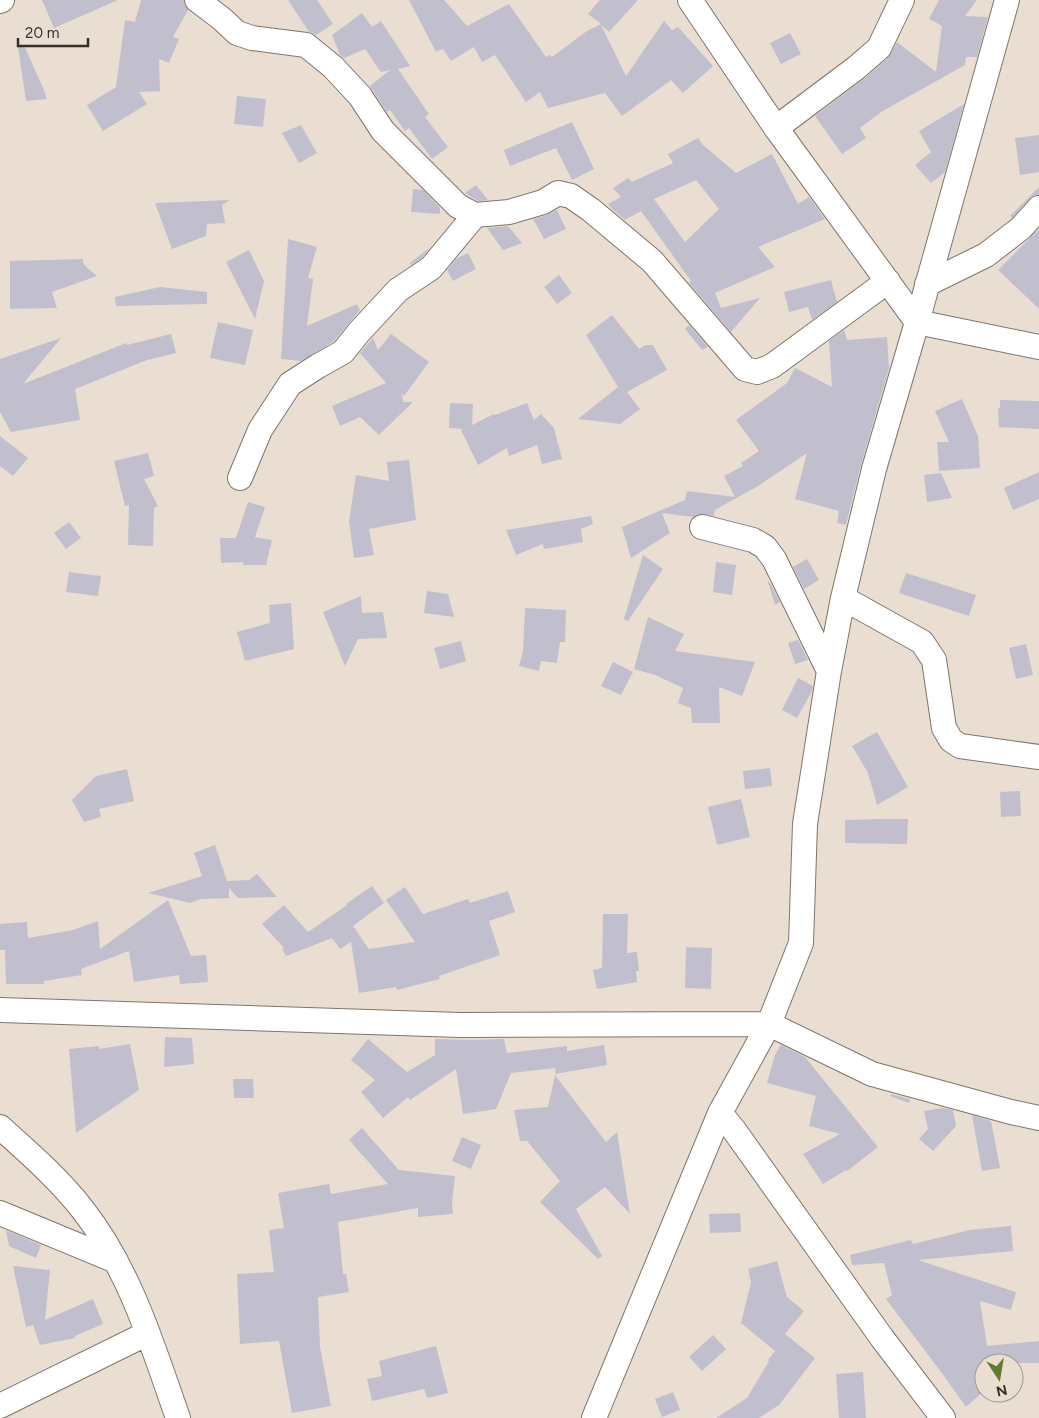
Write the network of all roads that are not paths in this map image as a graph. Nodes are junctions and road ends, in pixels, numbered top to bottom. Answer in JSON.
{"nodes":[{"id":1,"x":197,"y":0,"type":"edge"},
{"id":2,"x":690,"y":0,"type":"edge"},
{"id":3,"x":902,"y":0,"type":"edge"},
{"id":4,"x":1007,"y":0,"type":"edge"},
{"id":5,"x":776,"y":128,"type":"junction"},
{"id":6,"x":1039,"y":208,"type":"edge"},
{"id":7,"x":475,"y":215,"type":"junction"},
{"id":8,"x":888,"y":281,"type":"junction"},
{"id":9,"x":927,"y":284,"type":"junction"},
{"id":10,"x":917,"y":322,"type":"junction"},
{"id":11,"x":1039,"y":347,"type":"edge"},
{"id":12,"x":240,"y":478,"type":"dead end"},
{"id":13,"x":702,"y":527,"type":"dead end"},
{"id":14,"x":843,"y":598,"type":"junction"},
{"id":15,"x":829,"y":671,"type":"junction"},
{"id":16,"x":1039,"y":757,"type":"edge"},
{"id":17,"x":0,"y":1010,"type":"edge"},
{"id":18,"x":769,"y":1024,"type":"junction"},
{"id":19,"x":720,"y":1113,"type":"junction"},
{"id":20,"x":1039,"y":1118,"type":"edge"},
{"id":21,"x":0,"y":1127,"type":"edge"},
{"id":22,"x":0,"y":1213,"type":"edge"},
{"id":23,"x":116,"y":1261,"type":"junction"},
{"id":24,"x":148,"y":1333,"type":"junction"},
{"id":25,"x":0,"y":1406,"type":"edge"},
{"id":26,"x":178,"y":1418,"type":"edge"},
{"id":27,"x":594,"y":1418,"type":"edge"},
{"id":28,"x":943,"y":1418,"type":"edge"}],
"edges":[{"from":1,"to":7,"type":"street"},
{"from":2,"to":5,"type":"street"},
{"from":3,"to":5,"type":"street"},
{"from":4,"to":9,"type":"street"},
{"from":5,"to":8,"type":"street"},
{"from":6,"to":9,"type":"street"},
{"from":7,"to":8,"type":"street"},
{"from":7,"to":12,"type":"street"},
{"from":8,"to":10,"type":"street"},
{"from":9,"to":10,"type":"street"},
{"from":10,"to":11,"type":"street"},
{"from":10,"to":14,"type":"street"},
{"from":13,"to":15,"type":"street"},
{"from":14,"to":15,"type":"street"},
{"from":14,"to":16,"type":"street"},
{"from":15,"to":18,"type":"street"},
{"from":17,"to":18,"type":"street"},
{"from":18,"to":19,"type":"street"},
{"from":18,"to":20,"type":"street"},
{"from":19,"to":27,"type":"street"},
{"from":19,"to":28,"type":"street"},
{"from":21,"to":23,"type":"street"},
{"from":22,"to":23,"type":"street"},
{"from":23,"to":24,"type":"street"},
{"from":24,"to":25,"type":"street"},
{"from":24,"to":26,"type":"street"}]}
